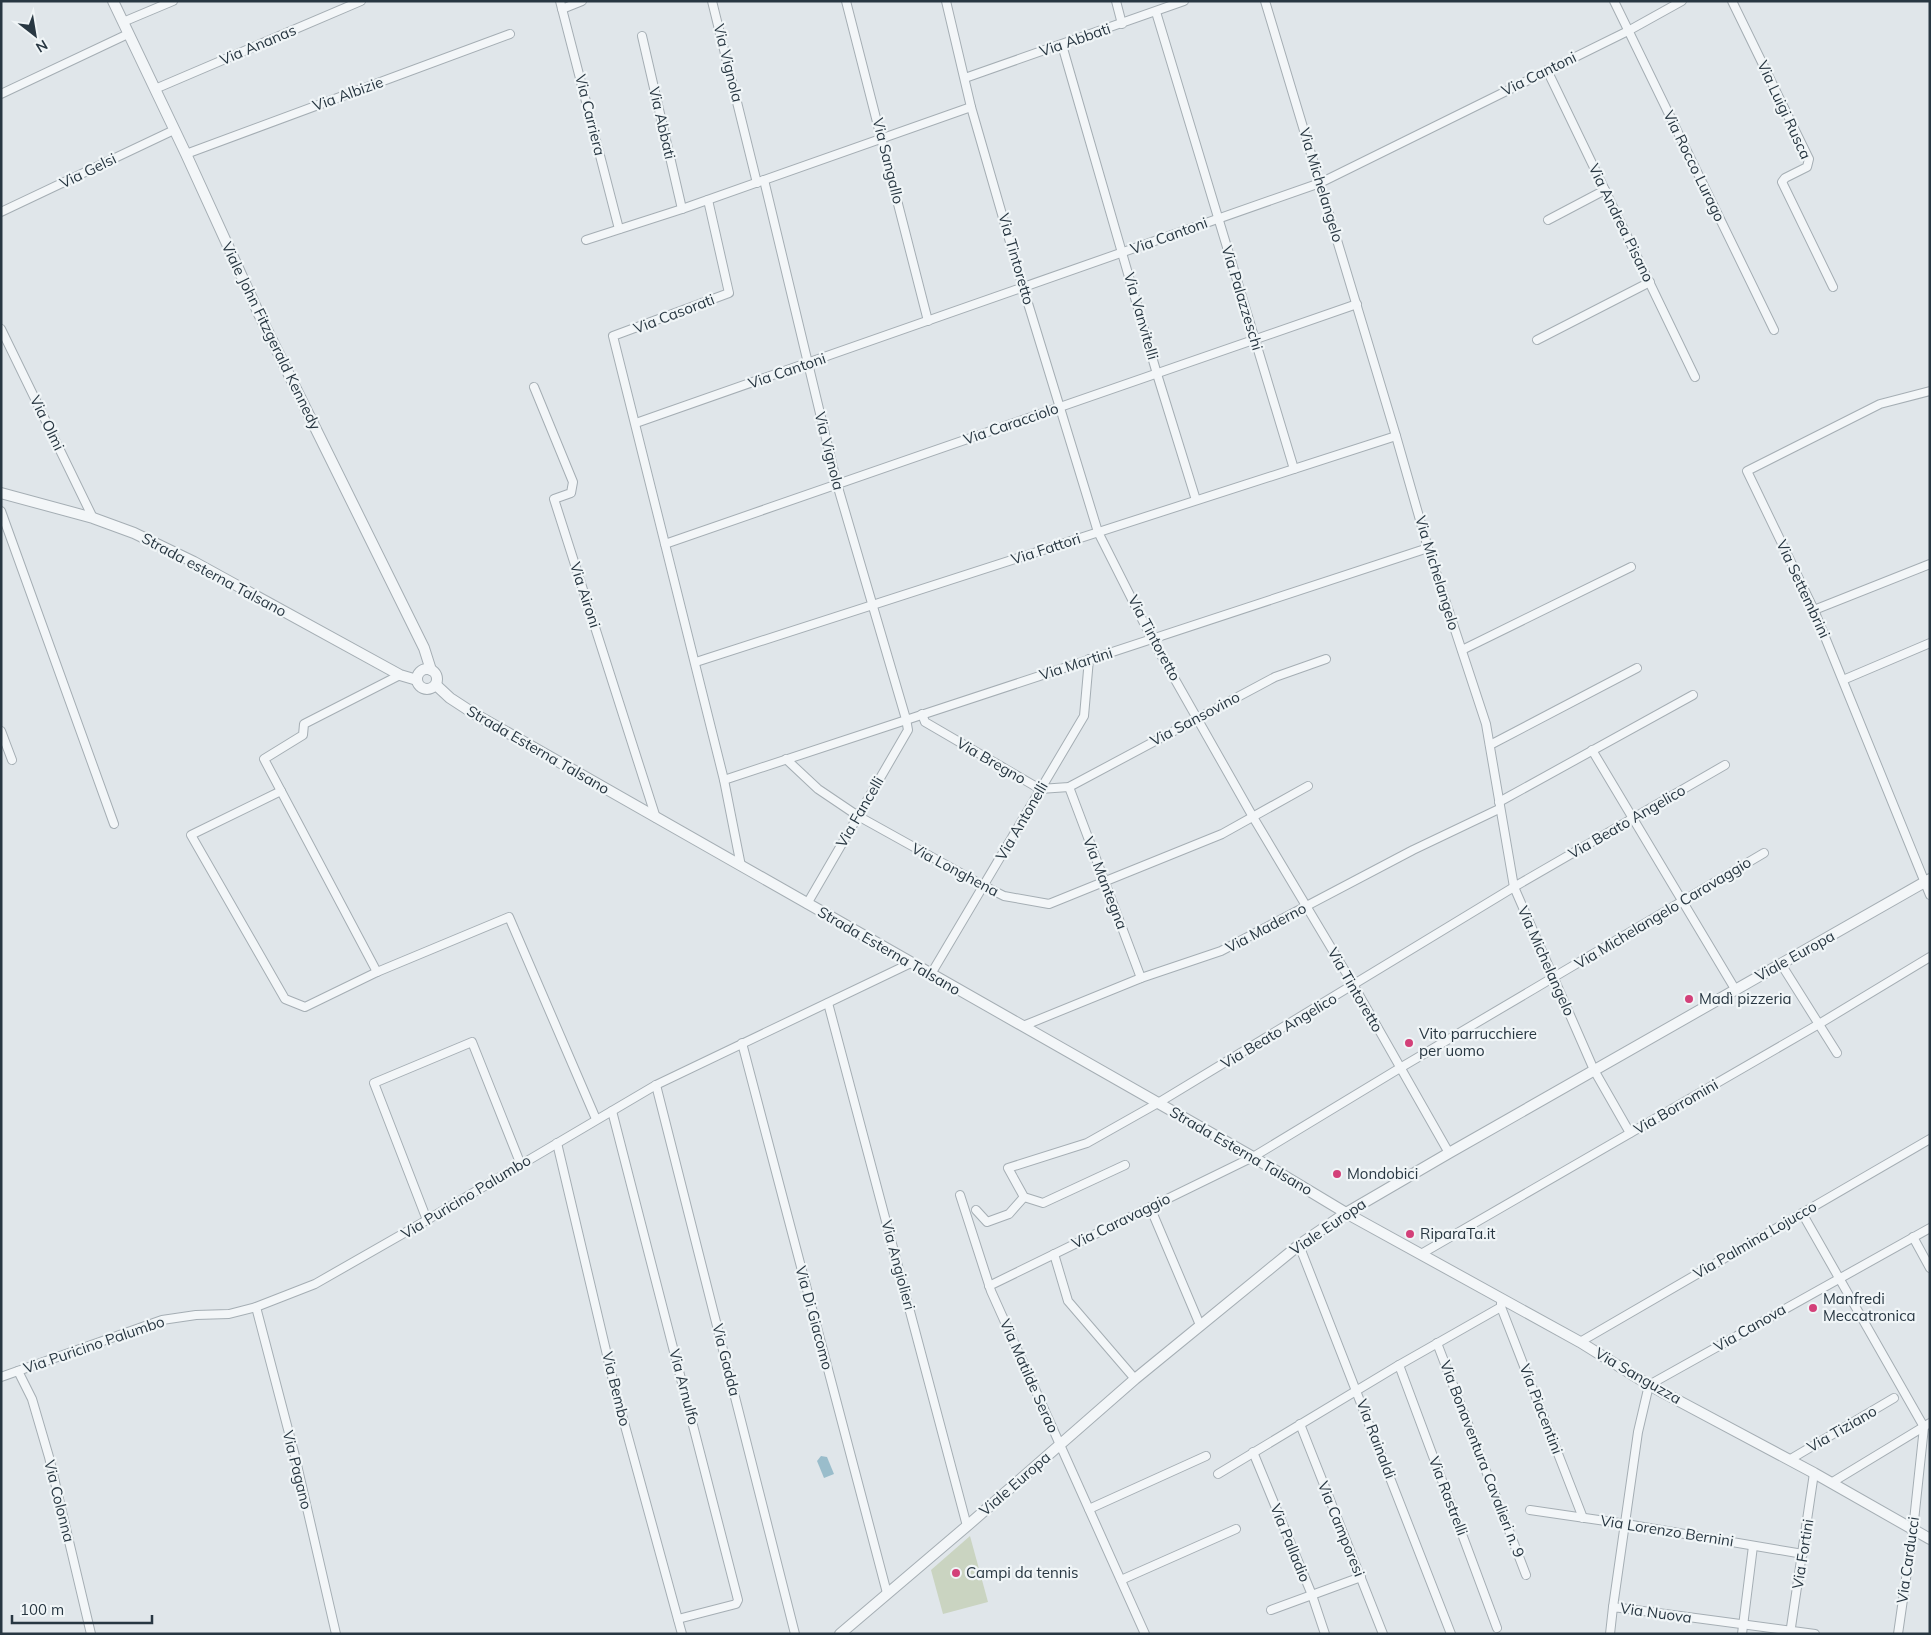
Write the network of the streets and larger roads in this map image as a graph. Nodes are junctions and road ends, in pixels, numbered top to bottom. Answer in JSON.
{"nodes":[{"id":1,"x":113,"y":1,"type":"edge"},
{"id":2,"x":173,"y":1,"type":"edge"},
{"id":3,"x":361,"y":1,"type":"edge"},
{"id":4,"x":582,"y":1,"type":"edge"},
{"id":5,"x":712,"y":1,"type":"edge"},
{"id":6,"x":846,"y":1,"type":"edge"},
{"id":7,"x":946,"y":1,"type":"edge"},
{"id":8,"x":1116,"y":1,"type":"edge"},
{"id":9,"x":1184,"y":1,"type":"edge"},
{"id":10,"x":1265,"y":1,"type":"edge"},
{"id":11,"x":1614,"y":1,"type":"edge"},
{"id":12,"x":1682,"y":1,"type":"edge"},
{"id":13,"x":1732,"y":1,"type":"edge"},
{"id":14,"x":562,"y":5,"type":"edge"},
{"id":15,"x":1156,"y":12,"type":"junction"},
{"id":16,"x":123,"y":22,"type":"junction"},
{"id":17,"x":1122,"y":24,"type":"junction"},
{"id":18,"x":1628,"y":31,"type":"junction"},
{"id":19,"x":128,"y":34,"type":"junction"},
{"id":20,"x":510,"y":34,"type":"dead end"},
{"id":21,"x":642,"y":36,"type":"dead end"},
{"id":22,"x":1062,"y":45,"type":"junction"},
{"id":23,"x":1547,"y":70,"type":"junction"},
{"id":24,"x":965,"y":78,"type":"junction"},
{"id":25,"x":155,"y":89,"type":"junction"},
{"id":26,"x":1,"y":94,"type":"edge"},
{"id":27,"x":971,"y":107,"type":"junction"},
{"id":28,"x":174,"y":130,"type":"junction"},
{"id":29,"x":882,"y":139,"type":"junction"},
{"id":30,"x":186,"y":154,"type":"junction"},
{"id":31,"x":760,"y":181,"type":"junction"},
{"id":32,"x":1320,"y":182,"type":"junction"},
{"id":33,"x":1605,"y":190,"type":"junction"},
{"id":34,"x":708,"y":200,"type":"junction"},
{"id":35,"x":682,"y":209,"type":"junction"},
{"id":36,"x":1,"y":212,"type":"edge"},
{"id":37,"x":1218,"y":219,"type":"junction"},
{"id":38,"x":1548,"y":220,"type":"dead end"},
{"id":39,"x":620,"y":230,"type":"junction"},
{"id":40,"x":586,"y":240,"type":"dead end"},
{"id":41,"x":1122,"y":253,"type":"junction"},
{"id":42,"x":1650,"y":282,"type":"junction"},
{"id":43,"x":1023,"y":287,"type":"junction"},
{"id":44,"x":1833,"y":287,"type":"dead end"},
{"id":45,"x":1357,"y":304,"type":"junction"},
{"id":46,"x":928,"y":321,"type":"junction"},
{"id":47,"x":1,"y":328,"type":"edge"},
{"id":48,"x":1774,"y":330,"type":"dead end"},
{"id":49,"x":1255,"y":340,"type":"junction"},
{"id":50,"x":1538,"y":340,"type":"dead end"},
{"id":51,"x":808,"y":364,"type":"junction"},
{"id":52,"x":1157,"y":374,"type":"junction"},
{"id":53,"x":1695,"y":377,"type":"dead end"},
{"id":54,"x":534,"y":386,"type":"dead end"},
{"id":55,"x":1930,"y":391,"type":"edge"},
{"id":56,"x":1060,"y":407,"type":"junction"},
{"id":57,"x":636,"y":423,"type":"junction"},
{"id":58,"x":1396,"y":436,"type":"junction"},
{"id":59,"x":1294,"y":469,"type":"junction"},
{"id":60,"x":837,"y":484,"type":"junction"},
{"id":61,"x":1,"y":493,"type":"edge"},
{"id":62,"x":1196,"y":500,"type":"junction"},
{"id":63,"x":1,"y":511,"type":"edge"},
{"id":64,"x":93,"y":518,"type":"junction"},
{"id":65,"x":1098,"y":532,"type":"junction"},
{"id":66,"x":664,"y":544,"type":"junction"},
{"id":67,"x":1428,"y":548,"type":"junction"},
{"id":68,"x":1930,"y":564,"type":"edge"},
{"id":69,"x":1631,"y":567,"type":"dead end"},
{"id":70,"x":873,"y":605,"type":"junction"},
{"id":71,"x":1814,"y":610,"type":"junction"},
{"id":72,"x":1152,"y":638,"type":"junction"},
{"id":73,"x":1930,"y":643,"type":"edge"},
{"id":74,"x":1462,"y":650,"type":"junction"},
{"id":75,"x":1090,"y":659,"type":"junction"},
{"id":76,"x":1326,"y":659,"type":"dead end"},
{"id":77,"x":696,"y":662,"type":"junction"},
{"id":78,"x":1637,"y":668,"type":"dead end"},
{"id":79,"x":430,"y":670,"type":"junction"},
{"id":80,"x":400,"y":675,"type":"junction"},
{"id":81,"x":417,"y":680,"type":"junction"},
{"id":82,"x":1843,"y":680,"type":"junction"},
{"id":83,"x":436,"y":685,"type":"junction"},
{"id":84,"x":1693,"y":695,"type":"dead end"},
{"id":85,"x":922,"y":714,"type":"junction"},
{"id":86,"x":1198,"y":718,"type":"junction"},
{"id":87,"x":906,"y":719,"type":"junction"},
{"id":88,"x":1,"y":731,"type":"edge"},
{"id":89,"x":1490,"y":745,"type":"junction"},
{"id":90,"x":1592,"y":750,"type":"junction"},
{"id":91,"x":786,"y":758,"type":"junction"},
{"id":92,"x":12,"y":760,"type":"dead end"},
{"id":93,"x":1724,"y":765,"type":"dead end"},
{"id":94,"x":724,"y":780,"type":"junction"},
{"id":95,"x":1308,"y":786,"type":"dead end"},
{"id":96,"x":1069,"y":787,"type":"junction"},
{"id":97,"x":1040,"y":789,"type":"junction"},
{"id":98,"x":281,"y":791,"type":"junction"},
{"id":99,"x":1499,"y":806,"type":"junction"},
{"id":100,"x":858,"y":816,"type":"junction"},
{"id":101,"x":1253,"y":817,"type":"junction"},
{"id":102,"x":656,"y":818,"type":"junction"},
{"id":103,"x":1633,"y":819,"type":"junction"},
{"id":104,"x":114,"y":824,"type":"dead end"},
{"id":105,"x":1764,"y":853,"type":"dead end"},
{"id":106,"x":741,"y":866,"type":"junction"},
{"id":107,"x":1927,"y":881,"type":"edge"},
{"id":108,"x":1104,"y":882,"type":"junction"},
{"id":109,"x":984,"y":886,"type":"junction"},
{"id":110,"x":1514,"y":888,"type":"junction"},
{"id":111,"x":1930,"y":894,"type":"edge"},
{"id":112,"x":1683,"y":902,"type":"junction"},
{"id":113,"x":808,"y":904,"type":"junction"},
{"id":114,"x":1306,"y":906,"type":"junction"},
{"id":115,"x":1930,"y":957,"type":"edge"},
{"id":116,"x":911,"y":963,"type":"junction"},
{"id":117,"x":1781,"y":964,"type":"junction"},
{"id":118,"x":377,"y":972,"type":"junction"},
{"id":119,"x":931,"y":974,"type":"junction"},
{"id":120,"x":1554,"y":977,"type":"junction"},
{"id":121,"x":1141,"y":978,"type":"junction"},
{"id":122,"x":1354,"y":986,"type":"junction"},
{"id":123,"x":1735,"y":988,"type":"junction"},
{"id":124,"x":828,"y":1004,"type":"junction"},
{"id":125,"x":1820,"y":1024,"type":"junction"},
{"id":126,"x":1023,"y":1026,"type":"junction"},
{"id":127,"x":742,"y":1043,"type":"junction"},
{"id":128,"x":1837,"y":1053,"type":"dead end"},
{"id":129,"x":1400,"y":1068,"type":"junction"},
{"id":130,"x":1594,"y":1070,"type":"junction"},
{"id":131,"x":656,"y":1085,"type":"junction"},
{"id":132,"x":1158,"y":1103,"type":"junction"},
{"id":133,"x":612,"y":1111,"type":"junction"},
{"id":134,"x":596,"y":1119,"type":"junction"},
{"id":135,"x":1630,"y":1133,"type":"junction"},
{"id":136,"x":1930,"y":1139,"type":"edge"},
{"id":137,"x":557,"y":1143,"type":"junction"},
{"id":138,"x":1449,"y":1153,"type":"junction"},
{"id":139,"x":1253,"y":1157,"type":"junction"},
{"id":140,"x":521,"y":1165,"type":"junction"},
{"id":141,"x":1125,"y":1165,"type":"dead end"},
{"id":142,"x":960,"y":1195,"type":"dead end"},
{"id":143,"x":1024,"y":1197,"type":"junction"},
{"id":144,"x":1150,"y":1207,"type":"junction"},
{"id":145,"x":976,"y":1210,"type":"dead end"},
{"id":146,"x":1346,"y":1213,"type":"junction"},
{"id":147,"x":1802,"y":1213,"type":"junction"},
{"id":148,"x":428,"y":1220,"type":"junction"},
{"id":149,"x":1930,"y":1228,"type":"edge"},
{"id":150,"x":1913,"y":1237,"type":"junction"},
{"id":151,"x":1299,"y":1244,"type":"junction"},
{"id":152,"x":1054,"y":1254,"type":"junction"},
{"id":153,"x":1421,"y":1254,"type":"junction"},
{"id":154,"x":1930,"y":1268,"type":"edge"},
{"id":155,"x":1839,"y":1277,"type":"junction"},
{"id":156,"x":989,"y":1286,"type":"junction"},
{"id":157,"x":1501,"y":1304,"type":"junction"},
{"id":158,"x":256,"y":1308,"type":"junction"},
{"id":159,"x":1200,"y":1325,"type":"junction"},
{"id":160,"x":1580,"y":1342,"type":"junction"},
{"id":161,"x":1437,"y":1343,"type":"junction"},
{"id":162,"x":1399,"y":1365,"type":"junction"},
{"id":163,"x":18,"y":1371,"type":"junction"},
{"id":164,"x":1,"y":1377,"type":"edge"},
{"id":165,"x":1135,"y":1379,"type":"junction"},
{"id":166,"x":1649,"y":1385,"type":"junction"},
{"id":167,"x":1357,"y":1390,"type":"junction"},
{"id":168,"x":1894,"y":1398,"type":"dead end"},
{"id":169,"x":1300,"y":1424,"type":"junction"},
{"id":170,"x":1927,"y":1425,"type":"edge"},
{"id":171,"x":1060,"y":1445,"type":"junction"},
{"id":172,"x":1253,"y":1452,"type":"junction"},
{"id":173,"x":1206,"y":1456,"type":"dead end"},
{"id":174,"x":1789,"y":1460,"type":"junction"},
{"id":175,"x":1218,"y":1474,"type":"dead end"},
{"id":176,"x":1814,"y":1474,"type":"junction"},
{"id":177,"x":1831,"y":1483,"type":"junction"},
{"id":178,"x":1089,"y":1509,"type":"junction"},
{"id":179,"x":1530,"y":1510,"type":"dead end"},
{"id":180,"x":1584,"y":1518,"type":"junction"},
{"id":181,"x":1626,"y":1524,"type":"junction"},
{"id":182,"x":967,"y":1526,"type":"junction"},
{"id":183,"x":1236,"y":1529,"type":"dead end"},
{"id":184,"x":1913,"y":1530,"type":"junction"},
{"id":185,"x":1930,"y":1539,"type":"edge"},
{"id":186,"x":1753,"y":1546,"type":"junction"},
{"id":187,"x":1803,"y":1554,"type":"junction"},
{"id":188,"x":1526,"y":1575,"type":"dead end"},
{"id":189,"x":1361,"y":1577,"type":"junction"},
{"id":190,"x":1121,"y":1580,"type":"junction"},
{"id":191,"x":887,"y":1593,"type":"junction"},
{"id":192,"x":1312,"y":1595,"type":"junction"},
{"id":193,"x":1613,"y":1607,"type":"junction"},
{"id":194,"x":1270,"y":1610,"type":"dead end"},
{"id":195,"x":678,"y":1620,"type":"junction"},
{"id":196,"x":1743,"y":1625,"type":"junction"},
{"id":197,"x":1497,"y":1628,"type":"dead end"},
{"id":198,"x":1791,"y":1632,"type":"edge"},
{"id":199,"x":91,"y":1634,"type":"edge"},
{"id":200,"x":336,"y":1634,"type":"edge"},
{"id":201,"x":682,"y":1634,"type":"edge"},
{"id":202,"x":796,"y":1634,"type":"edge"},
{"id":203,"x":840,"y":1634,"type":"edge"},
{"id":204,"x":1145,"y":1634,"type":"edge"},
{"id":205,"x":1325,"y":1634,"type":"edge"},
{"id":206,"x":1383,"y":1634,"type":"edge"},
{"id":207,"x":1451,"y":1634,"type":"edge"},
{"id":208,"x":1610,"y":1634,"type":"edge"},
{"id":209,"x":1742,"y":1634,"type":"edge"},
{"id":210,"x":1815,"y":1634,"type":"edge"},
{"id":211,"x":1898,"y":1634,"type":"edge"}],
"edges":[{"from":1,"to":16,"type":"street","name":"Viale John Fitzgerald Kennedy"},
{"from":2,"to":16,"type":"street"},
{"from":3,"to":25,"type":"street","name":"Via Ananas"},
{"from":4,"to":14,"type":"street"},
{"from":5,"to":31,"type":"street","name":"Via Vignola"},
{"from":6,"to":29,"type":"street","name":"Via Sangallo"},
{"from":7,"to":24,"type":"street","name":"Via Tintoretto"},
{"from":8,"to":17,"type":"street"},
{"from":9,"to":15,"type":"street","name":"Via Abbati"},
{"from":10,"to":32,"type":"street","name":"Via Michelangelo"},
{"from":11,"to":18,"type":"street","name":"Via Rocco Lurago"},
{"from":12,"to":18,"type":"street","name":"Via Cantoni"},
{"from":13,"to":44,"type":"street","name":"Via Luigi Rusca"},
{"from":14,"to":39,"type":"street","name":"Via Carriera"},
{"from":15,"to":17,"type":"street","name":"Via Abbati"},
{"from":15,"to":37,"type":"street","name":"Via Palazzeschi"},
{"from":16,"to":19,"type":"street","name":"Viale John Fitzgerald Kennedy"},
{"from":17,"to":22,"type":"street","name":"Via Abbati"},
{"from":18,"to":23,"type":"street","name":"Via Cantoni"},
{"from":18,"to":48,"type":"street","name":"Via Rocco Lurago"},
{"from":19,"to":25,"type":"street","name":"Viale John Fitzgerald Kennedy"},
{"from":19,"to":26,"type":"street"},
{"from":20,"to":30,"type":"street","name":"Via Albizie"},
{"from":21,"to":35,"type":"street","name":"Via Abbati"},
{"from":22,"to":24,"type":"street","name":"Via Abbati"},
{"from":22,"to":41,"type":"street","name":"Via Vanvitelli"},
{"from":23,"to":32,"type":"street","name":"Via Cantoni"},
{"from":23,"to":33,"type":"street","name":"Via Andrea Pisano"},
{"from":24,"to":27,"type":"street","name":"Via Tintoretto"},
{"from":25,"to":28,"type":"street","name":"Viale John Fitzgerald Kennedy"},
{"from":27,"to":29,"type":"street"},
{"from":27,"to":43,"type":"street","name":"Via Tintoretto"},
{"from":28,"to":30,"type":"street","name":"Viale John Fitzgerald Kennedy"},
{"from":28,"to":36,"type":"street","name":"Via Gelsi"},
{"from":29,"to":31,"type":"street"},
{"from":29,"to":46,"type":"street","name":"Via Sangallo"},
{"from":30,"to":79,"type":"street","name":"Viale John Fitzgerald Kennedy"},
{"from":31,"to":34,"type":"street"},
{"from":31,"to":51,"type":"street","name":"Via Vignola"},
{"from":32,"to":37,"type":"street","name":"Via Cantoni"},
{"from":32,"to":45,"type":"street","name":"Via Michelangelo"},
{"from":33,"to":38,"type":"street"},
{"from":33,"to":42,"type":"street","name":"Via Andrea Pisano"},
{"from":34,"to":35,"type":"street"},
{"from":34,"to":57,"type":"street","name":"Via Casorati"},
{"from":35,"to":39,"type":"street"},
{"from":37,"to":41,"type":"street","name":"Via Cantoni"},
{"from":37,"to":49,"type":"street","name":"Via Palazzeschi"},
{"from":39,"to":40,"type":"street"},
{"from":41,"to":43,"type":"street","name":"Via Cantoni"},
{"from":41,"to":52,"type":"street","name":"Via Vanvitelli"},
{"from":42,"to":50,"type":"street"},
{"from":42,"to":53,"type":"street","name":"Via Andrea Pisano"},
{"from":43,"to":46,"type":"street","name":"Via Cantoni"},
{"from":43,"to":56,"type":"street","name":"Via Tintoretto"},
{"from":45,"to":49,"type":"street","name":"Via Caracciolo"},
{"from":45,"to":58,"type":"street","name":"Via Michelangelo"},
{"from":46,"to":51,"type":"street","name":"Via Cantoni"},
{"from":47,"to":64,"type":"street","name":"Via Olmi"},
{"from":49,"to":52,"type":"street","name":"Via Caracciolo"},
{"from":49,"to":59,"type":"street","name":"Via Palazzeschi"},
{"from":51,"to":57,"type":"street","name":"Via Cantoni"},
{"from":51,"to":60,"type":"street","name":"Via Vignola"},
{"from":52,"to":56,"type":"street","name":"Via Caracciolo"},
{"from":52,"to":62,"type":"street","name":"Via Vanvitelli"},
{"from":54,"to":102,"type":"street","name":"Via Aironi"},
{"from":55,"to":71,"type":"street","name":"Via Settembrini"},
{"from":56,"to":60,"type":"street","name":"Via Caracciolo"},
{"from":56,"to":65,"type":"street","name":"Via Tintoretto"},
{"from":57,"to":66,"type":"street"},
{"from":58,"to":59,"type":"street","name":"Via Fattori"},
{"from":58,"to":67,"type":"street","name":"Via Michelangelo"},
{"from":59,"to":62,"type":"street","name":"Via Fattori"},
{"from":60,"to":66,"type":"street","name":"Via Caracciolo"},
{"from":60,"to":70,"type":"street","name":"Via Vignola"},
{"from":61,"to":64,"type":"street","name":"Strada esterna Talsano"},
{"from":62,"to":65,"type":"street","name":"Via Fattori"},
{"from":63,"to":104,"type":"street"},
{"from":64,"to":80,"type":"street","name":"Strada esterna Talsano"},
{"from":65,"to":70,"type":"street","name":"Via Fattori"},
{"from":65,"to":72,"type":"street","name":"Via Tintoretto"},
{"from":66,"to":77,"type":"street"},
{"from":67,"to":72,"type":"street","name":"Via Martini"},
{"from":67,"to":74,"type":"street","name":"Via Michelangelo"},
{"from":68,"to":71,"type":"street"},
{"from":69,"to":74,"type":"street"},
{"from":70,"to":77,"type":"street","name":"Via Fattori"},
{"from":70,"to":87,"type":"street","name":"Via Vignola"},
{"from":71,"to":82,"type":"street","name":"Via Settembrini"},
{"from":72,"to":75,"type":"street","name":"Via Martini"},
{"from":72,"to":86,"type":"street","name":"Via Tintoretto"},
{"from":73,"to":82,"type":"street"},
{"from":74,"to":89,"type":"street","name":"Via Michelangelo"},
{"from":75,"to":85,"type":"street","name":"Via Martini"},
{"from":75,"to":97,"type":"street","name":"Via Antonelli"},
{"from":76,"to":86,"type":"street","name":"Via Sansovino"},
{"from":77,"to":94,"type":"street"},
{"from":78,"to":89,"type":"street"},
{"from":79,"to":81,"type":"street"},
{"from":79,"to":83,"type":"street"},
{"from":80,"to":81,"type":"street","name":"Strada esterna Talsano"},
{"from":80,"to":98,"type":"street"},
{"from":81,"to":83,"type":"street"},
{"from":82,"to":107,"type":"street","name":"Via Settembrini"},
{"from":83,"to":102,"type":"street","name":"Strada Esterna Talsano"},
{"from":84,"to":90,"type":"street","name":"Via Maderno"},
{"from":85,"to":87,"type":"street","name":"Via Martini"},
{"from":85,"to":97,"type":"street","name":"Via Bregno"},
{"from":86,"to":96,"type":"street","name":"Via Sansovino"},
{"from":86,"to":101,"type":"street","name":"Via Tintoretto"},
{"from":87,"to":91,"type":"street","name":"Via Martini"},
{"from":87,"to":100,"type":"street","name":"Via Fancelli"},
{"from":88,"to":92,"type":"street"},
{"from":89,"to":99,"type":"street","name":"Via Michelangelo"},
{"from":90,"to":99,"type":"street","name":"Via Maderno"},
{"from":90,"to":103,"type":"street"},
{"from":91,"to":94,"type":"street","name":"Via Martini"},
{"from":91,"to":100,"type":"street","name":"Via Longhena"},
{"from":93,"to":103,"type":"street","name":"Via Beato Angelico"},
{"from":94,"to":106,"type":"street"},
{"from":95,"to":101,"type":"street","name":"Via Longhena"},
{"from":96,"to":97,"type":"street","name":"Via Bregno"},
{"from":96,"to":108,"type":"street","name":"Via Mantegna"},
{"from":97,"to":109,"type":"street","name":"Via Antonelli"},
{"from":98,"to":118,"type":"street"},
{"from":98,"to":118,"type":"street"},
{"from":99,"to":110,"type":"street","name":"Via Michelangelo"},
{"from":99,"to":114,"type":"street","name":"Via Maderno"},
{"from":100,"to":109,"type":"street","name":"Via Longhena"},
{"from":100,"to":113,"type":"street","name":"Via Fancelli"},
{"from":101,"to":108,"type":"street","name":"Via Longhena"},
{"from":101,"to":114,"type":"street","name":"Via Tintoretto"},
{"from":102,"to":106,"type":"street","name":"Strada Esterna Talsano"},
{"from":103,"to":110,"type":"street","name":"Via Beato Angelico"},
{"from":103,"to":112,"type":"street"},
{"from":105,"to":112,"type":"street","name":"Via Michelangelo Caravaggio"},
{"from":106,"to":113,"type":"street","name":"Strada Esterna Talsano"},
{"from":107,"to":111,"type":"street","name":"Via Settembrini"},
{"from":107,"to":117,"type":"street","name":"Viale Europa"},
{"from":108,"to":109,"type":"street","name":"Via Longhena"},
{"from":108,"to":121,"type":"street","name":"Via Mantegna"},
{"from":109,"to":119,"type":"street","name":"Via Antonelli"},
{"from":110,"to":120,"type":"street","name":"Via Michelangelo"},
{"from":110,"to":122,"type":"street","name":"Via Beato Angelico"},
{"from":112,"to":120,"type":"street","name":"Via Michelangelo Caravaggio"},
{"from":112,"to":123,"type":"street"},
{"from":113,"to":116,"type":"street","name":"Strada Esterna Talsano"},
{"from":114,"to":121,"type":"street","name":"Via Maderno"},
{"from":114,"to":122,"type":"street","name":"Via Tintoretto"},
{"from":115,"to":125,"type":"street","name":"Via Borromini"},
{"from":116,"to":119,"type":"street","name":"Strada Esterna Talsano"},
{"from":116,"to":124,"type":"street","name":"Via Puricino Palumbo"},
{"from":117,"to":123,"type":"street","name":"Viale Europa"},
{"from":117,"to":125,"type":"street"},
{"from":118,"to":134,"type":"street"},
{"from":119,"to":126,"type":"street","name":"Strada Esterna Talsano"},
{"from":120,"to":129,"type":"street","name":"Via Michelangelo Caravaggio"},
{"from":120,"to":130,"type":"street","name":"Via Michelangelo"},
{"from":121,"to":126,"type":"street","name":"Via Maderno"},
{"from":122,"to":129,"type":"street","name":"Via Tintoretto"},
{"from":122,"to":132,"type":"street","name":"Via Beato Angelico"},
{"from":123,"to":130,"type":"street","name":"Viale Europa"},
{"from":124,"to":127,"type":"street","name":"Via Puricino Palumbo"},
{"from":124,"to":182,"type":"street","name":"Via Angiolieri"},
{"from":125,"to":128,"type":"street"},
{"from":125,"to":135,"type":"street","name":"Via Borromini"},
{"from":126,"to":132,"type":"street","name":"Strada Esterna Talsano"},
{"from":127,"to":131,"type":"street","name":"Via Puricino Palumbo"},
{"from":127,"to":191,"type":"street","name":"Via Di Giacomo"},
{"from":129,"to":138,"type":"street","name":"Via Tintoretto"},
{"from":129,"to":139,"type":"street","name":"Via Michelangelo Caravaggio"},
{"from":130,"to":135,"type":"street","name":"Via Michelangelo"},
{"from":130,"to":138,"type":"street","name":"Viale Europa"},
{"from":131,"to":133,"type":"street","name":"Via Puricino Palumbo"},
{"from":131,"to":202,"type":"street","name":"Via Gadda"},
{"from":132,"to":139,"type":"street","name":"Strada Esterna Talsano"},
{"from":132,"to":143,"type":"street","name":"Via Beato Angelico"},
{"from":133,"to":134,"type":"street","name":"Via Puricino Palumbo"},
{"from":133,"to":195,"type":"street","name":"Via Arnulfo"},
{"from":134,"to":137,"type":"street","name":"Via Puricino Palumbo"},
{"from":135,"to":153,"type":"street","name":"Via Borromini"},
{"from":136,"to":147,"type":"street","name":"Via Palmina Lojucco"},
{"from":137,"to":140,"type":"street","name":"Via Puricino Palumbo"},
{"from":137,"to":195,"type":"street","name":"Via Bembo"},
{"from":138,"to":146,"type":"street","name":"Viale Europa"},
{"from":139,"to":144,"type":"street","name":"Via Caravaggio"},
{"from":139,"to":146,"type":"street","name":"Strada Esterna Talsano"},
{"from":140,"to":148,"type":"street","name":"Via Puricino Palumbo"},
{"from":140,"to":148,"type":"street"},
{"from":141,"to":143,"type":"street"},
{"from":142,"to":156,"type":"street","name":"Via Matilde Serao"},
{"from":143,"to":145,"type":"street"},
{"from":144,"to":152,"type":"street","name":"Via Caravaggio"},
{"from":144,"to":159,"type":"street"},
{"from":146,"to":151,"type":"street","name":"Viale Europa"},
{"from":146,"to":153,"type":"street","name":"Via Sanguzza"},
{"from":147,"to":155,"type":"street"},
{"from":147,"to":160,"type":"street","name":"Via Palmina Lojucco"},
{"from":148,"to":158,"type":"street","name":"Via Puricino Palumbo"},
{"from":149,"to":150,"type":"street","name":"Via Canova"},
{"from":150,"to":154,"type":"street"},
{"from":150,"to":155,"type":"street","name":"Via Canova"},
{"from":151,"to":159,"type":"street","name":"Viale Europa"},
{"from":151,"to":167,"type":"street","name":"Via Rainaldi"},
{"from":152,"to":156,"type":"street","name":"Via Caravaggio"},
{"from":152,"to":165,"type":"street"},
{"from":153,"to":157,"type":"street","name":"Via Sanguzza"},
{"from":155,"to":166,"type":"street","name":"Via Canova"},
{"from":155,"to":170,"type":"street"},
{"from":156,"to":171,"type":"street","name":"Via Matilde Serao"},
{"from":157,"to":160,"type":"street","name":"Via Sanguzza"},
{"from":157,"to":161,"type":"street"},
{"from":157,"to":180,"type":"street","name":"Via Piacentini"},
{"from":158,"to":163,"type":"street","name":"Via Puricino Palumbo"},
{"from":158,"to":200,"type":"street","name":"Via Pagano"},
{"from":159,"to":165,"type":"street","name":"Viale Europa"},
{"from":160,"to":166,"type":"street","name":"Via Sanguzza"},
{"from":161,"to":162,"type":"street"},
{"from":161,"to":188,"type":"street","name":"Via Bonaventura Cavalieri n. 9"},
{"from":162,"to":167,"type":"street"},
{"from":162,"to":197,"type":"street","name":"Via Rastrelli"},
{"from":163,"to":164,"type":"street","name":"Via Puricino Palumbo"},
{"from":163,"to":199,"type":"street","name":"Via Colonna"},
{"from":165,"to":171,"type":"street","name":"Viale Europa"},
{"from":166,"to":174,"type":"street","name":"Via Sanguzza"},
{"from":166,"to":181,"type":"street"},
{"from":167,"to":169,"type":"street"},
{"from":167,"to":207,"type":"street","name":"Via Rainaldi"},
{"from":168,"to":174,"type":"street","name":"Via Tiziano"},
{"from":169,"to":172,"type":"street"},
{"from":169,"to":189,"type":"street","name":"Via Camporesi"},
{"from":170,"to":177,"type":"street"},
{"from":170,"to":184,"type":"street","name":"Via Carducci"},
{"from":171,"to":178,"type":"street","name":"Via Matilde Serao"},
{"from":171,"to":182,"type":"street","name":"Viale Europa"},
{"from":172,"to":175,"type":"street"},
{"from":172,"to":192,"type":"street","name":"Via Palladio"},
{"from":173,"to":178,"type":"street"},
{"from":174,"to":176,"type":"street","name":"Via Sanguzza"},
{"from":176,"to":177,"type":"street","name":"Via Sanguzza"},
{"from":176,"to":187,"type":"street","name":"Via Fortini"},
{"from":177,"to":184,"type":"street","name":"Via Sanguzza"},
{"from":178,"to":190,"type":"street","name":"Via Matilde Serao"},
{"from":179,"to":180,"type":"street","name":"Via Lorenzo Bernini"},
{"from":180,"to":181,"type":"street","name":"Via Lorenzo Bernini"},
{"from":181,"to":186,"type":"street","name":"Via Lorenzo Bernini"},
{"from":181,"to":193,"type":"street"},
{"from":182,"to":191,"type":"street","name":"Viale Europa"},
{"from":183,"to":190,"type":"street"},
{"from":184,"to":185,"type":"street","name":"Via Sanguzza"},
{"from":184,"to":211,"type":"street","name":"Via Carducci"},
{"from":186,"to":187,"type":"street","name":"Via Lorenzo Bernini"},
{"from":186,"to":196,"type":"street"},
{"from":187,"to":198,"type":"street","name":"Via Fortini"},
{"from":189,"to":192,"type":"street"},
{"from":189,"to":206,"type":"street","name":"Via Camporesi"},
{"from":190,"to":204,"type":"street","name":"Via Matilde Serao"},
{"from":191,"to":203,"type":"street","name":"Viale Europa"},
{"from":192,"to":194,"type":"street"},
{"from":192,"to":205,"type":"street","name":"Via Palladio"},
{"from":193,"to":196,"type":"street","name":"Via Nuova"},
{"from":193,"to":208,"type":"street","name":"Via Nuova"},
{"from":195,"to":201,"type":"street","name":"Via Bembo"},
{"from":196,"to":198,"type":"street","name":"Via Nuova"},
{"from":196,"to":209,"type":"street"},
{"from":198,"to":210,"type":"street","name":"Via Nuova"}]}
